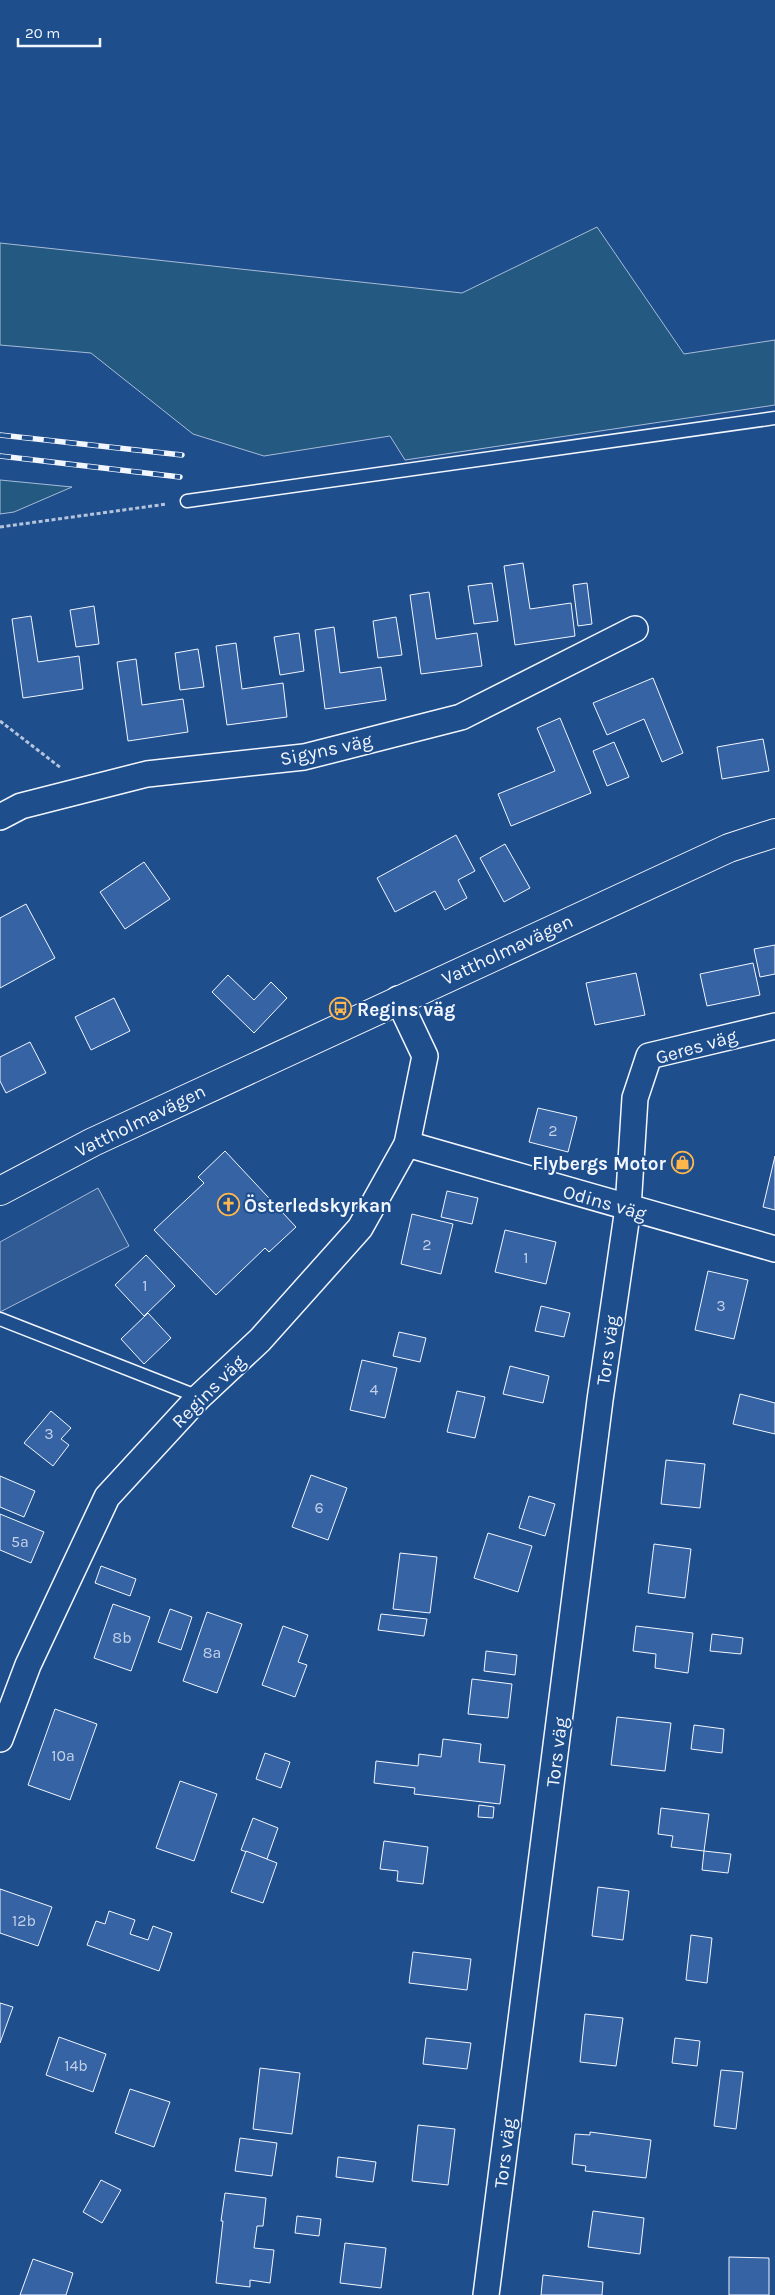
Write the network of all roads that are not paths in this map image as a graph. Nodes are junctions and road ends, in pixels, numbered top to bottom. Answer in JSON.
{"nodes":[{"id":1,"x":775,"y":418,"type":"edge"},
{"id":2,"x":188,"y":501,"type":"road end"},
{"id":3,"x":635,"y":628,"type":"dead end"},
{"id":4,"x":0,"y":817,"type":"edge"},
{"id":5,"x":775,"y":833,"type":"edge"},
{"id":6,"x":398,"y":1000,"type":"junction"},
{"id":7,"x":775,"y":1026,"type":"edge"},
{"id":8,"x":408,"y":1144,"type":"junction"},
{"id":9,"x":0,"y":1191,"type":"edge"},
{"id":10,"x":628,"y":1208,"type":"junction"},
{"id":11,"x":775,"y":1249,"type":"edge"},
{"id":12,"x":0,"y":1319,"type":"edge"},
{"id":13,"x":198,"y":1396,"type":"junction"},
{"id":14,"x":0,"y":1739,"type":"edge"},
{"id":15,"x":486,"y":2295,"type":"edge"}],
"edges":[{"from":1,"to":2,"type":"lane"},
{"from":3,"to":4,"type":"street","name":"Sigyns väg"},
{"from":5,"to":6,"type":"main road","name":"Vattholmavägen"},
{"from":6,"to":8,"type":"street","name":"Regins väg"},
{"from":6,"to":9,"type":"main road","name":"Vattholmavägen"},
{"from":7,"to":10,"type":"street","name":"Geres väg"},
{"from":8,"to":10,"type":"street","name":"Odins väg"},
{"from":8,"to":13,"type":"street","name":"Regins väg"},
{"from":10,"to":11,"type":"street","name":"Odins väg"},
{"from":10,"to":15,"type":"street","name":"Tors väg"},
{"from":12,"to":13,"type":"lane"},
{"from":13,"to":14,"type":"street","name":"Regins väg"}]}
